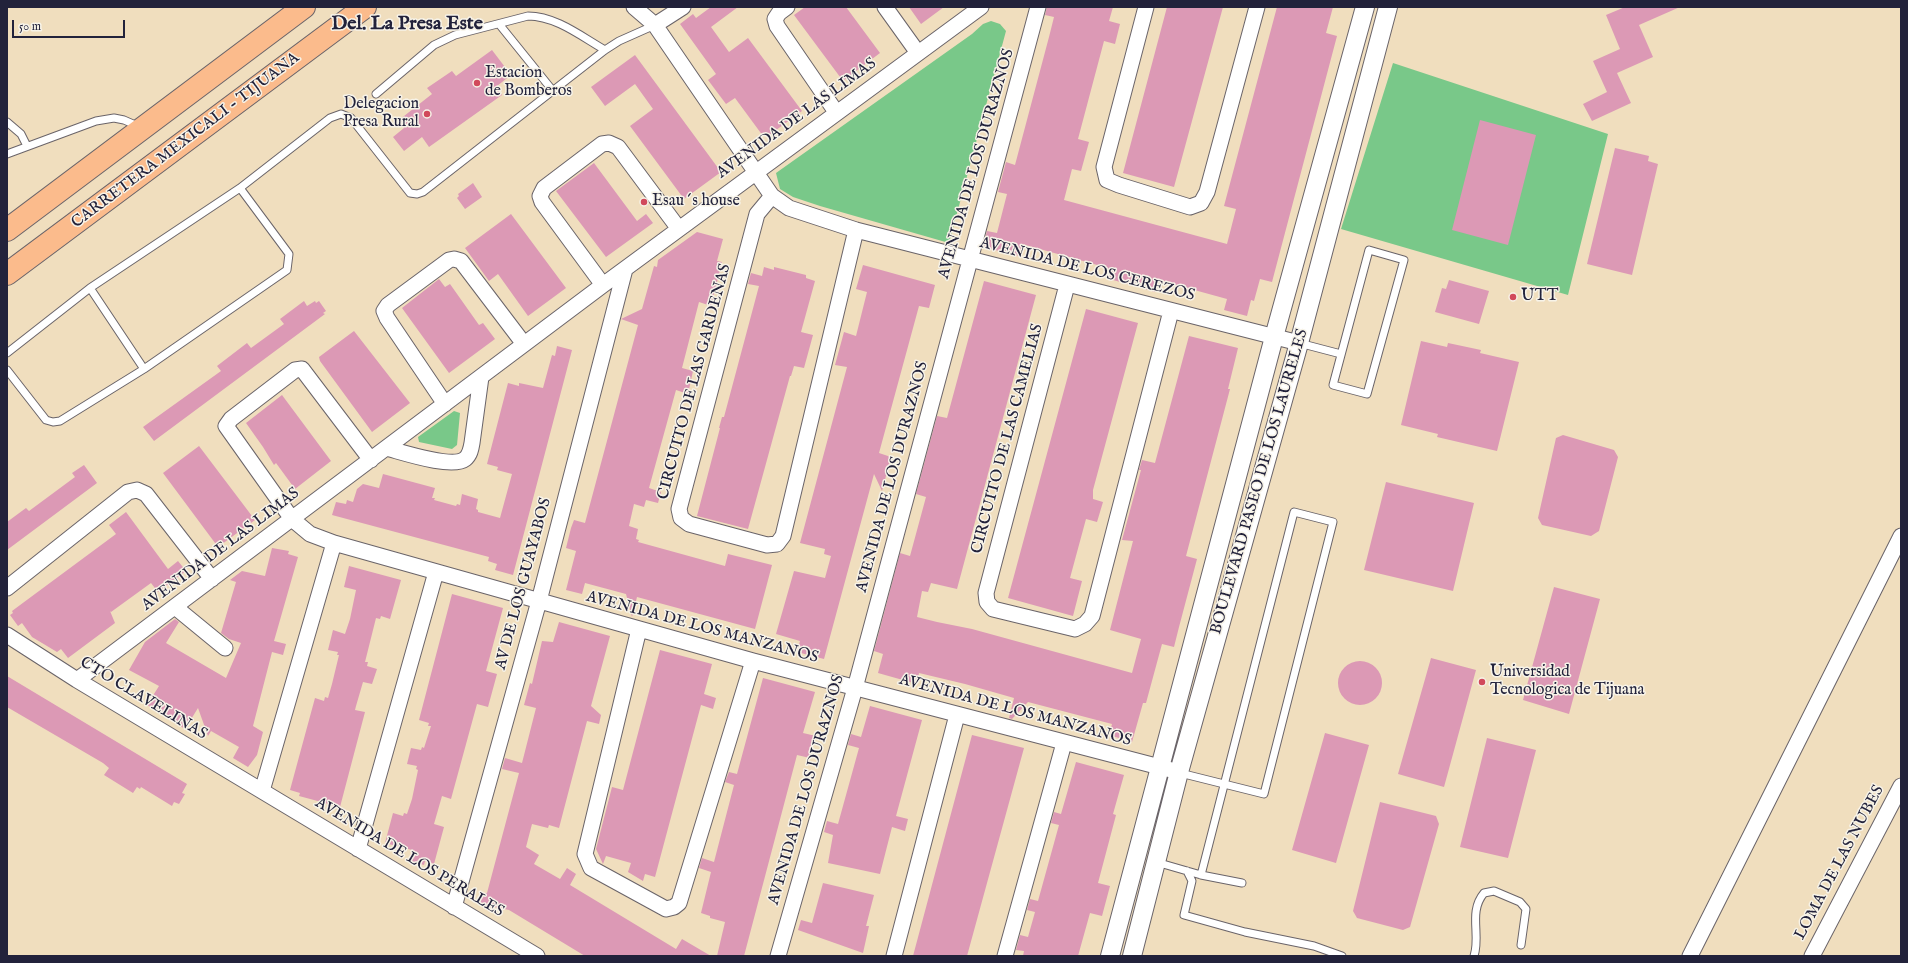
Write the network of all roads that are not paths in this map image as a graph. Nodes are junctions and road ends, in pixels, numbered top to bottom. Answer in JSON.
{"nodes":[{"id":1,"x":304,"y":7,"type":"edge"},
{"id":2,"x":366,"y":7,"type":"edge"},
{"id":3,"x":634,"y":7,"type":"edge"},
{"id":4,"x":683,"y":7,"type":"edge"},
{"id":5,"x":787,"y":7,"type":"edge"},
{"id":6,"x":885,"y":7,"type":"edge"},
{"id":7,"x":981,"y":7,"type":"edge"},
{"id":8,"x":1038,"y":7,"type":"edge"},
{"id":9,"x":1146,"y":7,"type":"edge"},
{"id":10,"x":1257,"y":7,"type":"edge"},
{"id":11,"x":1366,"y":7,"type":"edge"},
{"id":12,"x":1388,"y":7,"type":"edge"},
{"id":13,"x":499,"y":24,"type":"junction"},
{"id":14,"x":655,"y":25,"type":"junction"},
{"id":15,"x":605,"y":50,"type":"junction"},
{"id":16,"x":918,"y":53,"type":"junction"},
{"id":17,"x":553,"y":91,"type":"junction"},
{"id":18,"x":376,"y":94,"type":"dead end"},
{"id":19,"x":836,"y":112,"type":"junction"},
{"id":20,"x":7,"y":122,"type":"edge"},
{"id":21,"x":142,"y":128,"type":"junction"},
{"id":22,"x":27,"y":146,"type":"junction"},
{"id":23,"x":7,"y":154,"type":"edge"},
{"id":24,"x":756,"y":171,"type":"junction"},
{"id":25,"x":240,"y":188,"type":"junction"},
{"id":26,"x":772,"y":196,"type":"junction"},
{"id":27,"x":679,"y":229,"type":"junction"},
{"id":28,"x":7,"y":230,"type":"edge"},
{"id":29,"x":856,"y":230,"type":"junction"},
{"id":30,"x":969,"y":259,"type":"junction"},
{"id":31,"x":625,"y":269,"type":"junction"},
{"id":32,"x":7,"y":274,"type":"edge"},
{"id":33,"x":603,"y":285,"type":"junction"},
{"id":34,"x":1067,"y":285,"type":"junction"},
{"id":35,"x":90,"y":288,"type":"junction"},
{"id":36,"x":1171,"y":311,"type":"junction"},
{"id":37,"x":1274,"y":337,"type":"junction"},
{"id":38,"x":1299,"y":343,"type":"junction"},
{"id":39,"x":524,"y":344,"type":"junction"},
{"id":40,"x":7,"y":353,"type":"edge"},
{"id":41,"x":1341,"y":354,"type":"junction"},
{"id":42,"x":144,"y":369,"type":"junction"},
{"id":43,"x":7,"y":370,"type":"edge"},
{"id":44,"x":481,"y":377,"type":"junction"},
{"id":45,"x":445,"y":404,"type":"junction"},
{"id":46,"x":386,"y":448,"type":"junction"},
{"id":47,"x":371,"y":460,"type":"junction"},
{"id":48,"x":292,"y":519,"type":"junction"},
{"id":49,"x":1901,"y":536,"type":"edge"},
{"id":50,"x":334,"y":543,"type":"junction"},
{"id":51,"x":436,"y":572,"type":"junction"},
{"id":52,"x":212,"y":579,"type":"junction"},
{"id":53,"x":7,"y":588,"type":"edge"},
{"id":54,"x":539,"y":601,"type":"junction"},
{"id":55,"x":175,"y":607,"type":"junction"},
{"id":56,"x":638,"y":629,"type":"junction"},
{"id":57,"x":7,"y":634,"type":"edge"},
{"id":58,"x":225,"y":648,"type":"dead end"},
{"id":59,"x":753,"y":661,"type":"junction"},
{"id":60,"x":77,"y":680,"type":"junction"},
{"id":61,"x":855,"y":688,"type":"junction"},
{"id":62,"x":958,"y":715,"type":"junction"},
{"id":63,"x":1064,"y":743,"type":"junction"},
{"id":64,"x":1160,"y":768,"type":"junction"},
{"id":65,"x":1179,"y":772,"type":"junction"},
{"id":66,"x":1224,"y":783,"type":"junction"},
{"id":67,"x":1901,"y":786,"type":"edge"},
{"id":68,"x":262,"y":791,"type":"junction"},
{"id":69,"x":358,"y":849,"type":"junction"},
{"id":70,"x":1156,"y":862,"type":"junction"},
{"id":71,"x":1187,"y":871,"type":"junction"},
{"id":72,"x":1201,"y":874,"type":"junction"},
{"id":73,"x":1242,"y":883,"type":"dead end"},
{"id":74,"x":454,"y":906,"type":"junction"},
{"id":75,"x":1521,"y":945,"type":"dead end"},
{"id":76,"x":537,"y":956,"type":"edge"},
{"id":77,"x":778,"y":956,"type":"edge"},
{"id":78,"x":894,"y":956,"type":"edge"},
{"id":79,"x":1005,"y":956,"type":"edge"},
{"id":80,"x":1110,"y":956,"type":"edge"},
{"id":81,"x":1132,"y":956,"type":"edge"},
{"id":82,"x":1342,"y":956,"type":"edge"},
{"id":83,"x":1474,"y":956,"type":"edge"},
{"id":84,"x":1690,"y":956,"type":"edge"},
{"id":85,"x":1812,"y":956,"type":"edge"}],
"edges":[{"from":1,"to":21,"type":"main road"},
{"from":2,"to":32,"type":"main road","name":"CARRETERA MEXICALI - TIJUANA"},
{"from":3,"to":14,"type":"street","name":"AVENIDA DE LOS CEREZOS"},
{"from":4,"to":14,"type":"street"},
{"from":5,"to":19,"type":"street"},
{"from":6,"to":16,"type":"street"},
{"from":7,"to":16,"type":"street","name":"AVENIDA DE LAS LIMAS"},
{"from":8,"to":30,"type":"street","name":"AVENIDA DE LOS DURAZNOS"},
{"from":9,"to":10,"type":"street"},
{"from":11,"to":37,"type":"street","name":"BOULEVARD PASEO DE LOS LAURELES"},
{"from":12,"to":38,"type":"street","name":"BOULEVARD PASEO DE LOS LAURELES"},
{"from":13,"to":15,"type":"lane"},
{"from":13,"to":17,"type":"lane"},
{"from":13,"to":18,"type":"lane"},
{"from":14,"to":15,"type":"lane"},
{"from":14,"to":24,"type":"street","name":"AVENIDA DE LOS CEREZOS"},
{"from":15,"to":17,"type":"lane"},
{"from":16,"to":19,"type":"street","name":"AVENIDA DE LAS LIMAS"},
{"from":17,"to":25,"type":"lane"},
{"from":19,"to":24,"type":"street","name":"AVENIDA DE LAS LIMAS"},
{"from":20,"to":22,"type":"lane"},
{"from":21,"to":22,"type":"lane"},
{"from":21,"to":28,"type":"main road"},
{"from":22,"to":23,"type":"lane"},
{"from":24,"to":26,"type":"street","name":"AVENIDA DE LOS CEREZOS"},
{"from":24,"to":27,"type":"street","name":"AVENIDA DE LAS LIMAS"},
{"from":25,"to":35,"type":"lane"},
{"from":25,"to":42,"type":"lane"},
{"from":26,"to":29,"type":"street","name":"AVENIDA DE LOS CEREZOS"},
{"from":26,"to":29,"type":"street","name":"CIRCUITO DE LAS GARDENAS"},
{"from":27,"to":31,"type":"street","name":"AVENIDA DE LAS LIMAS"},
{"from":27,"to":33,"type":"street"},
{"from":29,"to":30,"type":"street","name":"AVENIDA DE LOS CEREZOS"},
{"from":30,"to":34,"type":"street","name":"AVENIDA DE LOS CEREZOS"},
{"from":30,"to":61,"type":"street","name":"AVENIDA DE LOS DURAZNOS"},
{"from":31,"to":33,"type":"street","name":"AVENIDA DE LAS LIMAS"},
{"from":31,"to":54,"type":"street","name":"AV DE LOS GUAYABOS"},
{"from":33,"to":39,"type":"street","name":"AVENIDA DE LAS LIMAS"},
{"from":34,"to":36,"type":"street","name":"AVENIDA DE LOS CEREZOS"},
{"from":34,"to":36,"type":"street","name":"CIRCUITO DE LAS CAMELIAS"},
{"from":35,"to":40,"type":"lane"},
{"from":35,"to":42,"type":"lane"},
{"from":36,"to":37,"type":"street","name":"AVENIDA DE LOS CEREZOS"},
{"from":37,"to":38,"type":"street","name":"AVENIDA DE LOS CEREZOS"},
{"from":37,"to":64,"type":"street","name":"BOULEVARD PASEO DE LOS LAURELES"},
{"from":38,"to":41,"type":"lane"},
{"from":38,"to":65,"type":"street","name":"BOULEVARD PASEO DE LOS LAURELES"},
{"from":39,"to":44,"type":"street","name":"AVENIDA DE LAS LIMAS"},
{"from":39,"to":45,"type":"street"},
{"from":41,"to":41,"type":"lane"},
{"from":42,"to":43,"type":"lane"},
{"from":44,"to":45,"type":"street","name":"AVENIDA DE LAS LIMAS"},
{"from":44,"to":46,"type":"street"},
{"from":45,"to":46,"type":"street","name":"AVENIDA DE LAS LIMAS"},
{"from":46,"to":47,"type":"street","name":"AVENIDA DE LAS LIMAS"},
{"from":47,"to":48,"type":"street","name":"AVENIDA DE LAS LIMAS"},
{"from":47,"to":48,"type":"street","name":"AVENIDA DE LOS MANZANOS"},
{"from":48,"to":50,"type":"street","name":"AVENIDA DE LOS MANZANOS"},
{"from":48,"to":52,"type":"street","name":"AVENIDA DE LAS LIMAS"},
{"from":49,"to":84,"type":"street"},
{"from":50,"to":51,"type":"street","name":"AVENIDA DE LOS MANZANOS"},
{"from":50,"to":68,"type":"street"},
{"from":51,"to":54,"type":"street","name":"AVENIDA DE LOS MANZANOS"},
{"from":51,"to":69,"type":"street"},
{"from":52,"to":53,"type":"street"},
{"from":52,"to":55,"type":"street","name":"AVENIDA DE LAS LIMAS"},
{"from":54,"to":56,"type":"street","name":"AVENIDA DE LOS MANZANOS"},
{"from":54,"to":74,"type":"street","name":"AV DE LOS GUAYABOS"},
{"from":55,"to":58,"type":"street"},
{"from":55,"to":60,"type":"street","name":"AVENIDA DE LAS LIMAS"},
{"from":56,"to":59,"type":"street","name":"AVENIDA DE LOS MANZANOS"},
{"from":56,"to":59,"type":"street"},
{"from":57,"to":60,"type":"street","name":"CTO CLAVELINAS"},
{"from":59,"to":61,"type":"street","name":"AVENIDA DE LOS MANZANOS"},
{"from":60,"to":68,"type":"street","name":"CTO CLAVELINAS"},
{"from":61,"to":62,"type":"street","name":"AVENIDA DE LOS MANZANOS"},
{"from":61,"to":77,"type":"street","name":"AVENIDA DE LOS DURAZNOS"},
{"from":62,"to":63,"type":"street","name":"AVENIDA DE LOS MANZANOS"},
{"from":62,"to":78,"type":"street"},
{"from":63,"to":64,"type":"street","name":"AVENIDA DE LOS MANZANOS"},
{"from":63,"to":79,"type":"street"},
{"from":64,"to":65,"type":"street","name":"AVENIDA DE LOS MANZANOS"},
{"from":64,"to":80,"type":"street","name":"BOULEVARD PASEO DE LOS LAURELES"},
{"from":65,"to":66,"type":"lane"},
{"from":65,"to":70,"type":"street","name":"BOULEVARD PASEO DE LOS LAURELES"},
{"from":66,"to":66,"type":"lane"},
{"from":66,"to":72,"type":"lane"},
{"from":67,"to":85,"type":"street","name":"LOMA DE LAS NUBES"},
{"from":68,"to":69,"type":"street","name":"AVENIDA DE LOS PERALES"},
{"from":69,"to":74,"type":"street","name":"AVENIDA DE LOS PERALES"},
{"from":70,"to":71,"type":"lane"},
{"from":70,"to":81,"type":"street","name":"BOULEVARD PASEO DE LOS LAURELES"},
{"from":71,"to":72,"type":"lane"},
{"from":71,"to":82,"type":"lane"},
{"from":72,"to":73,"type":"lane"},
{"from":74,"to":76,"type":"street","name":"AVENIDA DE LOS PERALES"},
{"from":75,"to":83,"type":"lane"}]}
